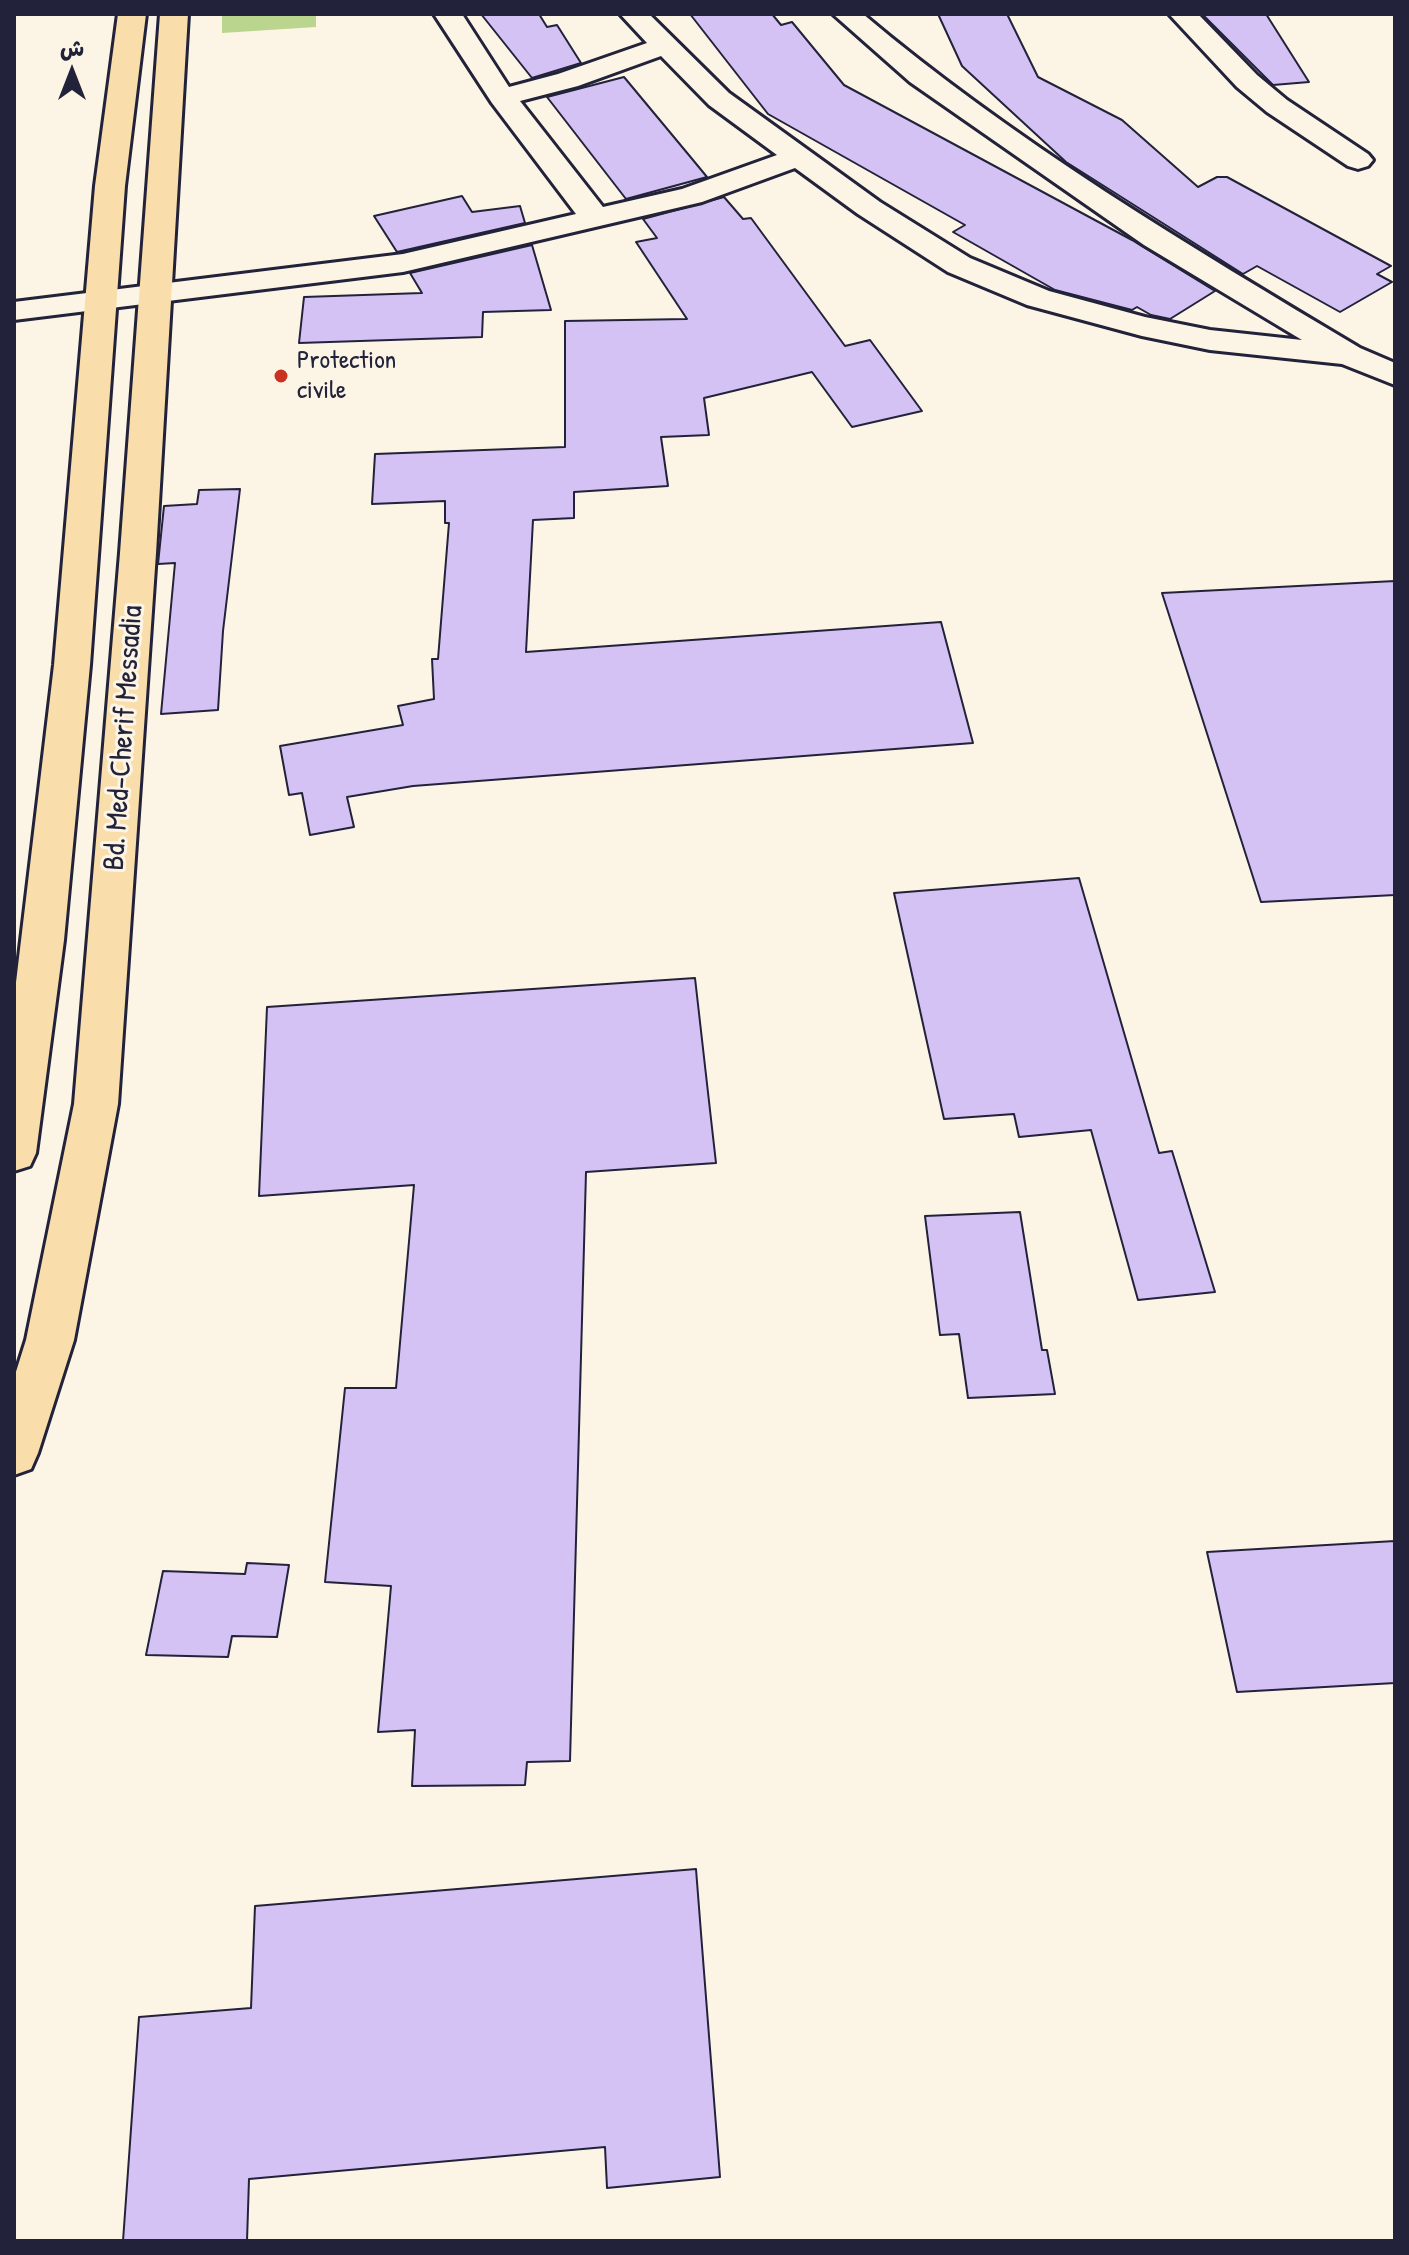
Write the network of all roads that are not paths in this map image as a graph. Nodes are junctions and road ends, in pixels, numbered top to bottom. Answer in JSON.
{"nodes":[{"id":1,"x":132,"y":14,"type":"edge"},
{"id":2,"x":174,"y":14,"type":"edge"},
{"id":3,"x":448,"y":14,"type":"edge"},
{"id":4,"x":634,"y":14,"type":"edge"},
{"id":5,"x":847,"y":14,"type":"edge"},
{"id":6,"x":1183,"y":14,"type":"edge"},
{"id":7,"x":667,"y":45,"type":"junction"},
{"id":8,"x":502,"y":97,"type":"junction"},
{"id":9,"x":799,"y":157,"type":"junction"},
{"id":10,"x":1358,"y":160,"type":"dead end"},
{"id":11,"x":596,"y":219,"type":"junction"},
{"id":12,"x":155,"y":294,"type":"junction"},
{"id":13,"x":102,"y":301,"type":"junction"},
{"id":14,"x":14,"y":311,"type":"edge"},
{"id":15,"x":1349,"y":355,"type":"junction"},
{"id":16,"x":1395,"y":375,"type":"edge"},
{"id":17,"x":15,"y":1146,"type":"edge"},
{"id":18,"x":14,"y":1453,"type":"edge"}],
"edges":[{"from":1,"to":13,"type":"highway","name":"Bd. Med-Cherif Messadia"},
{"from":2,"to":12,"type":"highway","name":"Bd. Med-Cherif Messadia"},
{"from":3,"to":8,"type":"street"},
{"from":4,"to":7,"type":"street"},
{"from":5,"to":15,"type":"street"},
{"from":6,"to":10,"type":"street"},
{"from":7,"to":8,"type":"street"},
{"from":7,"to":9,"type":"street"},
{"from":8,"to":11,"type":"street"},
{"from":9,"to":11,"type":"street"},
{"from":9,"to":15,"type":"street"},
{"from":11,"to":12,"type":"street"},
{"from":12,"to":13,"type":"street"},
{"from":12,"to":18,"type":"highway","name":"Bd. Med-Cherif Messadia"},
{"from":13,"to":14,"type":"street"},
{"from":13,"to":17,"type":"highway","name":"Bd. Med-Cherif Messadia"},
{"from":15,"to":16,"type":"street"}]}
